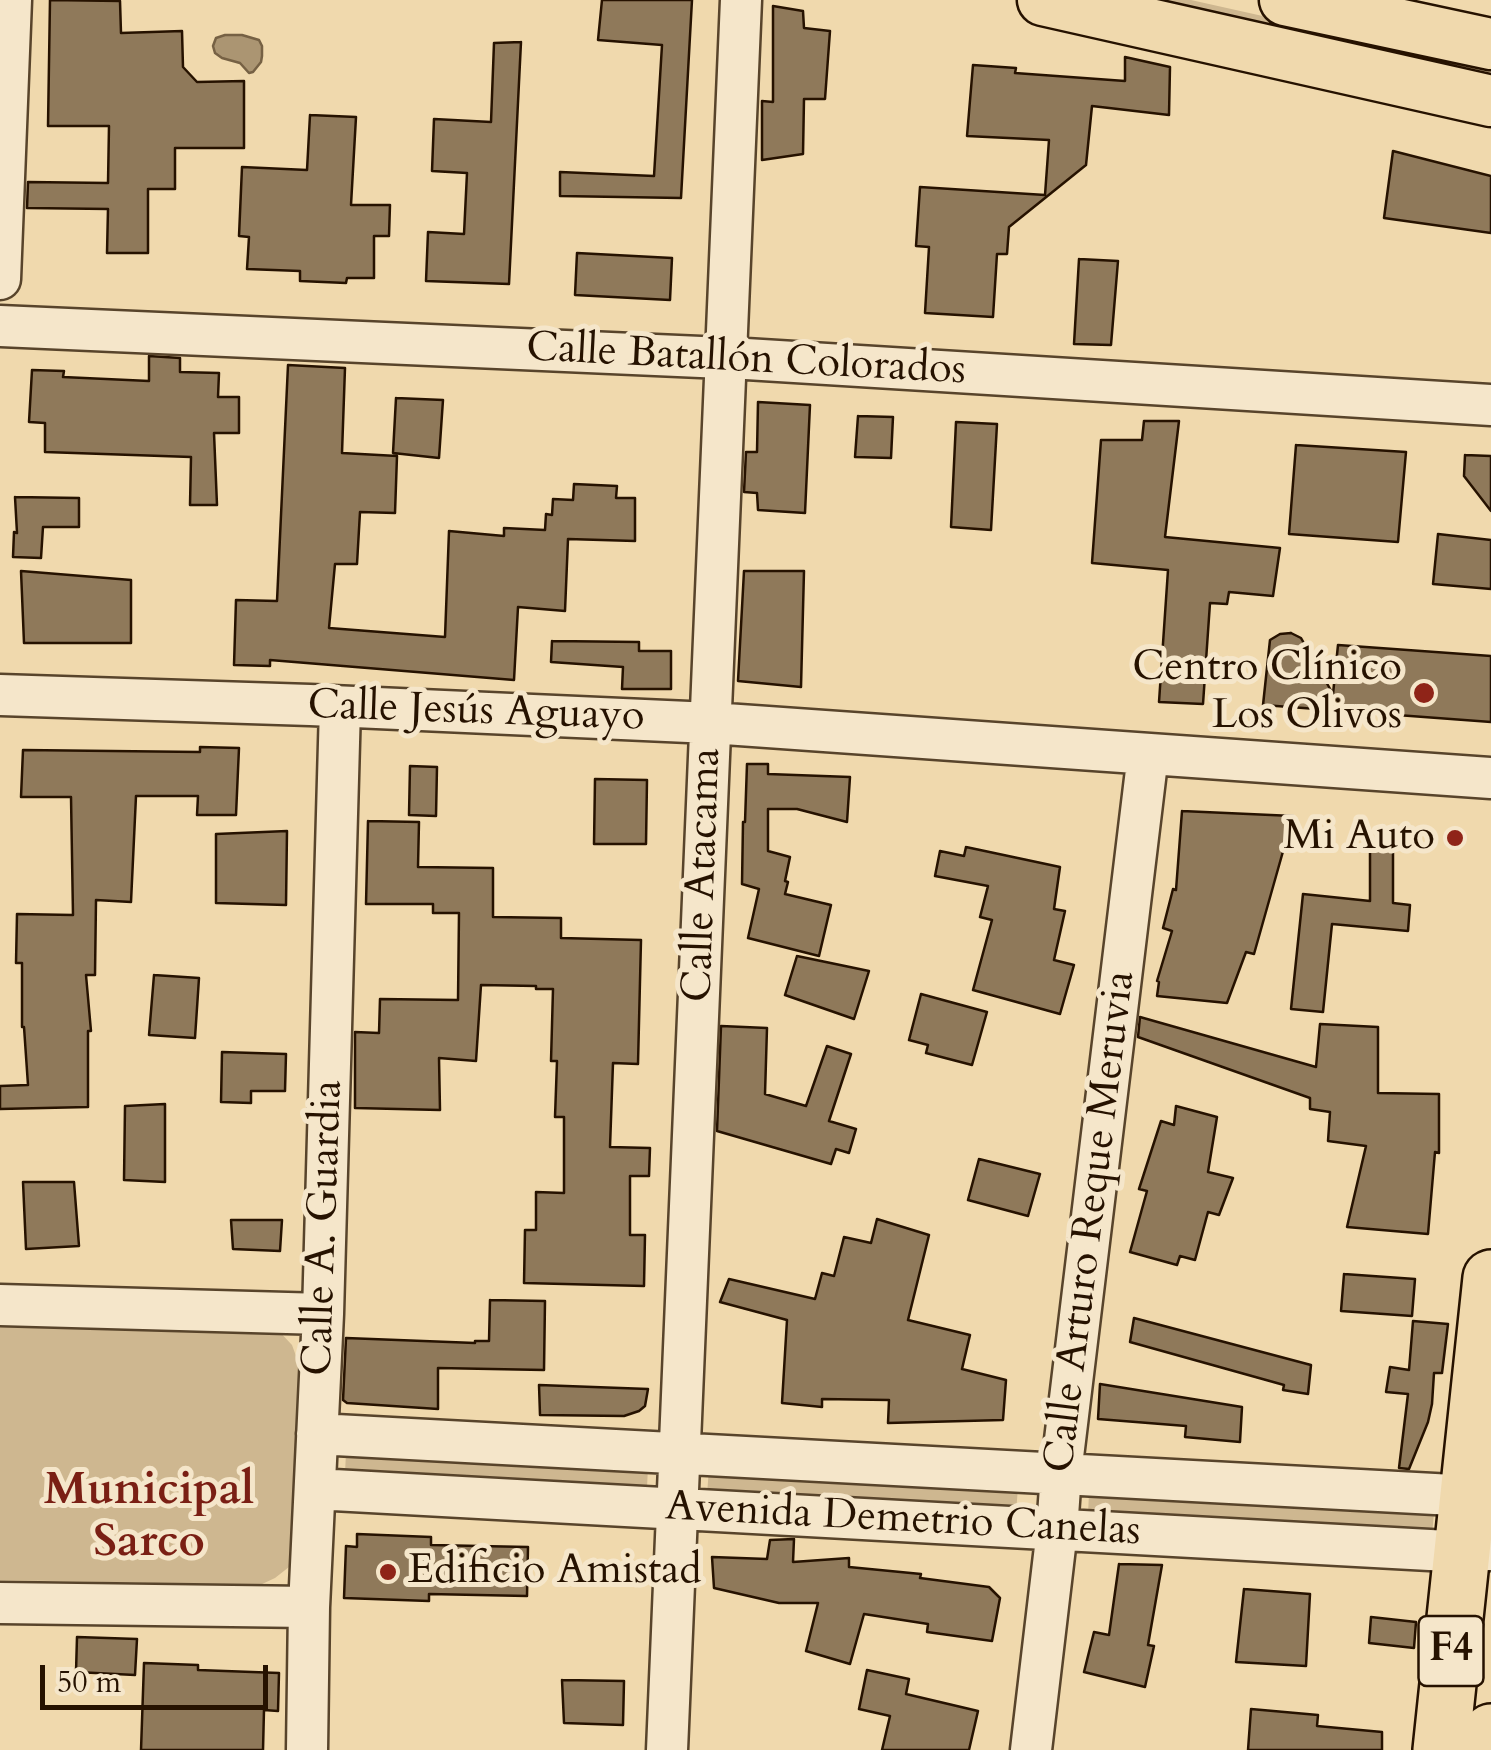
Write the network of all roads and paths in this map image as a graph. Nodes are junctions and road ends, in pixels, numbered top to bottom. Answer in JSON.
{"nodes":[{"id":1,"x":11,"y":0,"type":"edge"},
{"id":2,"x":741,"y":0,"type":"edge"},
{"id":3,"x":1043,"y":0,"type":"edge"},
{"id":4,"x":1296,"y":1,"type":"edge"},
{"id":5,"x":1491,"y":44,"type":"edge"},
{"id":6,"x":1491,"y":101,"type":"edge"},
{"id":7,"x":0,"y":279,"type":"edge"},
{"id":8,"x":0,"y":326,"type":"edge"},
{"id":9,"x":726,"y":358,"type":"junction"},
{"id":10,"x":1491,"y":405,"type":"edge"},
{"id":11,"x":0,"y":695,"type":"edge"},
{"id":12,"x":340,"y":707,"type":"junction"},
{"id":13,"x":710,"y":723,"type":"junction"},
{"id":14,"x":1148,"y":754,"type":"junction"},
{"id":15,"x":1491,"y":778,"type":"edge"},
{"id":16,"x":1491,"y":1278,"type":"edge"},
{"id":17,"x":0,"y":1305,"type":"edge"},
{"id":18,"x":323,"y":1314,"type":"junction"},
{"id":19,"x":317,"y":1434,"type":"junction"},
{"id":20,"x":680,"y":1453,"type":"junction"},
{"id":21,"x":1061,"y":1474,"type":"junction"},
{"id":22,"x":315,"y":1488,"type":"junction"},
{"id":23,"x":1479,"y":1496,"type":"edge"},
{"id":24,"x":677,"y":1509,"type":"junction"},
{"id":25,"x":1057,"y":1530,"type":"junction"},
{"id":26,"x":1476,"y":1551,"type":"edge"},
{"id":27,"x":0,"y":1603,"type":"edge"},
{"id":28,"x":309,"y":1607,"type":"junction"},
{"id":29,"x":1491,"y":1732,"type":"edge"},
{"id":30,"x":306,"y":1750,"type":"edge"},
{"id":31,"x":667,"y":1750,"type":"edge"},
{"id":32,"x":1032,"y":1750,"type":"edge"},
{"id":33,"x":1441,"y":1750,"type":"edge"},
{"id":34,"x":1489,"y":1750,"type":"edge"}],
"edges":[{"from":1,"to":7,"type":"street"},
{"from":2,"to":9,"type":"street","name":"Calle Atacama"},
{"from":3,"to":6,"type":"main road"},
{"from":4,"to":5,"type":"main road"},
{"from":8,"to":9,"type":"street","name":"Calle Batallón Colorados"},
{"from":9,"to":10,"type":"street","name":"Calle Batallón Colorados"},
{"from":9,"to":13,"type":"street","name":"Calle Atacama"},
{"from":11,"to":12,"type":"street","name":"Calle Jesús Aguayo"},
{"from":12,"to":13,"type":"street","name":"Calle Jesús Aguayo"},
{"from":12,"to":18,"type":"street","name":"Calle A. Guardia"},
{"from":13,"to":14,"type":"street","name":"Calle Jesús Aguayo"},
{"from":13,"to":20,"type":"street","name":"Calle Atacama"},
{"from":14,"to":15,"type":"street","name":"Calle Jesús Aguayo"},
{"from":14,"to":21,"type":"street","name":"Calle Arturo Reque Meruvia"},
{"from":16,"to":23,"type":"highway","number":"F4"},
{"from":17,"to":18,"type":"street"},
{"from":18,"to":19,"type":"street","name":"Calle A. Guardia"},
{"from":19,"to":20,"type":"street","name":"Avenida Demetrio Canelas"},
{"from":19,"to":22,"type":"street","name":"Calle A. Guardia"},
{"from":20,"to":21,"type":"street","name":"Avenida Demetrio Canelas"},
{"from":20,"to":24,"type":"street","name":"Calle Atacama"},
{"from":21,"to":23,"type":"street","name":"Avenida Demetrio Canelas"},
{"from":21,"to":25,"type":"street","name":"Calle Arturo Reque Meruvia"},
{"from":22,"to":24,"type":"street","name":"Avenida Demetrio Canelas"},
{"from":22,"to":28,"type":"street","name":"Calle A. Guardia"},
{"from":23,"to":26,"type":"highway","number":"F4"},
{"from":24,"to":25,"type":"street","name":"Avenida Demetrio Canelas"},
{"from":24,"to":31,"type":"street","name":"Calle Atacama"},
{"from":25,"to":26,"type":"street","name":"Avenida Demetrio Canelas"},
{"from":25,"to":32,"type":"street","name":"Calle Arturo Reque Meruvia"},
{"from":26,"to":33,"type":"highway","number":"F4"},
{"from":27,"to":28,"type":"street"},
{"from":28,"to":30,"type":"street","name":"Calle A. Guardia"},
{"from":29,"to":34,"type":"highway","number":"F4"}]}
